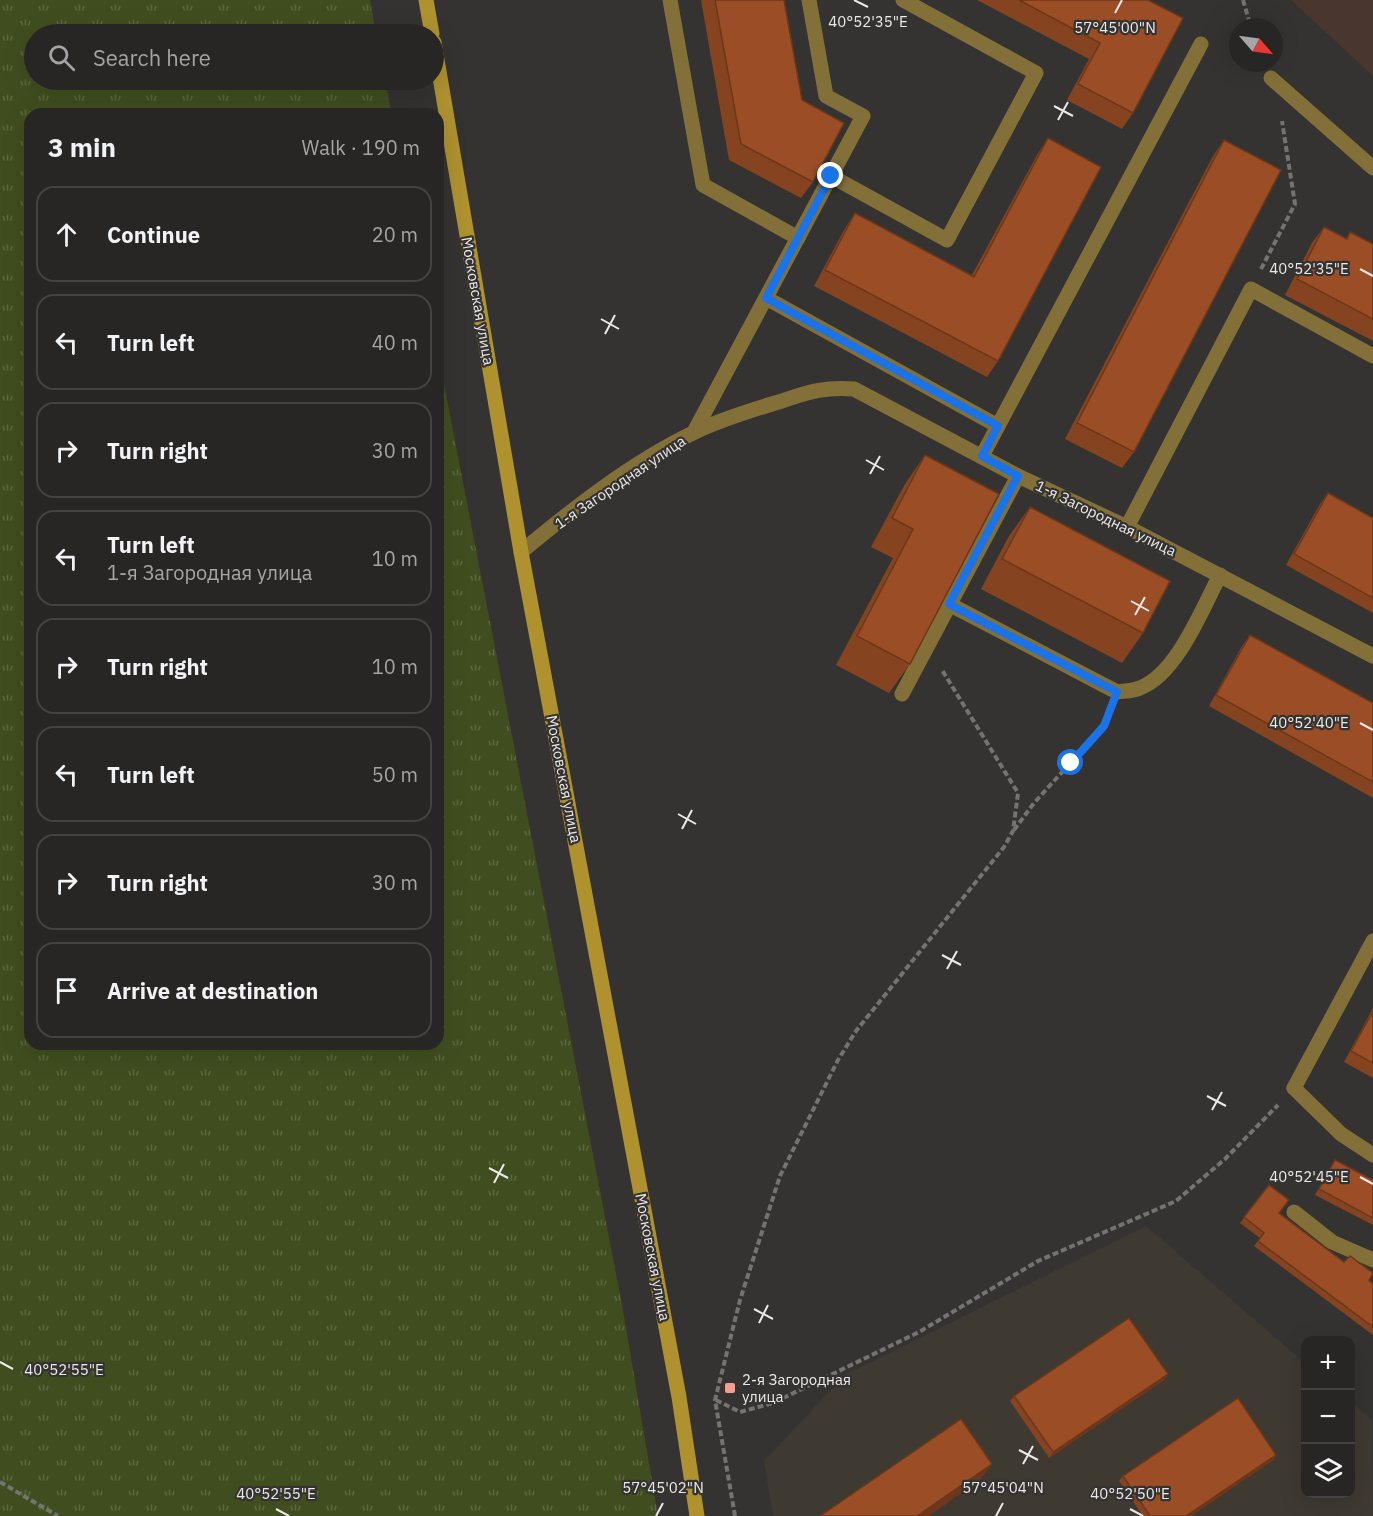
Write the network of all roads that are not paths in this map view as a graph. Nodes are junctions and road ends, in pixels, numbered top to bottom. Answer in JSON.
{"nodes":[{"id":1,"x":426,"y":0,"type":"edge"},
{"id":2,"x":670,"y":0,"type":"edge"},
{"id":3,"x":809,"y":0,"type":"edge"},
{"id":4,"x":903,"y":0,"type":"edge"},
{"id":5,"x":430,"y":24,"type":"edge"},
{"id":6,"x":1201,"y":44,"type":"dead end"},
{"id":7,"x":1271,"y":78,"type":"dead end"},
{"id":8,"x":442,"y":90,"type":"edge"},
{"id":9,"x":1373,"y":168,"type":"edge"},
{"id":10,"x":831,"y":176,"type":"junction"},
{"id":11,"x":798,"y":238,"type":"junction"},
{"id":12,"x":766,"y":298,"type":"junction"},
{"id":13,"x":1373,"y":356,"type":"edge"},
{"id":14,"x":998,"y":426,"type":"junction"},
{"id":15,"x":694,"y":432,"type":"junction"},
{"id":16,"x":982,"y":456,"type":"junction"},
{"id":17,"x":1018,"y":476,"type":"junction"},
{"id":18,"x":1127,"y":527,"type":"junction"},
{"id":19,"x":521,"y":552,"type":"junction"},
{"id":20,"x":1220,"y":575,"type":"junction"},
{"id":21,"x":949,"y":604,"type":"junction"},
{"id":22,"x":1373,"y":656,"type":"edge"},
{"id":23,"x":902,"y":694,"type":"edge"},
{"id":24,"x":1373,"y":940,"type":"edge"},
{"id":25,"x":1358,"y":969,"type":"junction"},
{"id":26,"x":1373,"y":976,"type":"edge"},
{"id":27,"x":1373,"y":1155,"type":"edge"},
{"id":28,"x":1294,"y":1212,"type":"dead end"},
{"id":29,"x":1373,"y":1260,"type":"edge"},
{"id":30,"x":697,"y":1516,"type":"edge"}],
"edges":[{"from":1,"to":5,"type":"main road"},
{"from":2,"to":11,"type":"street"},
{"from":3,"to":10,"type":"street"},
{"from":4,"to":10,"type":"street"},
{"from":6,"to":14,"type":"street"},
{"from":7,"to":9,"type":"street"},
{"from":8,"to":19,"type":"main road","name":"Московская улица"},
{"from":10,"to":11,"type":"street"},
{"from":11,"to":12,"type":"street"},
{"from":12,"to":14,"type":"street"},
{"from":12,"to":15,"type":"street"},
{"from":13,"to":18,"type":"street"},
{"from":14,"to":16,"type":"street"},
{"from":15,"to":16,"type":"street","name":"1-я Загородная улица"},
{"from":15,"to":19,"type":"street","name":"1-я Загородная улица"},
{"from":16,"to":17,"type":"street","name":"1-я Загородная улица"},
{"from":17,"to":18,"type":"street","name":"1-я Загородная улица"},
{"from":17,"to":21,"type":"street"},
{"from":18,"to":20,"type":"street","name":"1-я Загородная улица"},
{"from":19,"to":30,"type":"main road","name":"Московская улица"},
{"from":20,"to":21,"type":"street"},
{"from":20,"to":22,"type":"street","name":"1-я Загородная улица"},
{"from":21,"to":23,"type":"street"},
{"from":24,"to":25,"type":"street"},
{"from":25,"to":26,"type":"street"},
{"from":25,"to":27,"type":"street"},
{"from":28,"to":29,"type":"street"}]}
